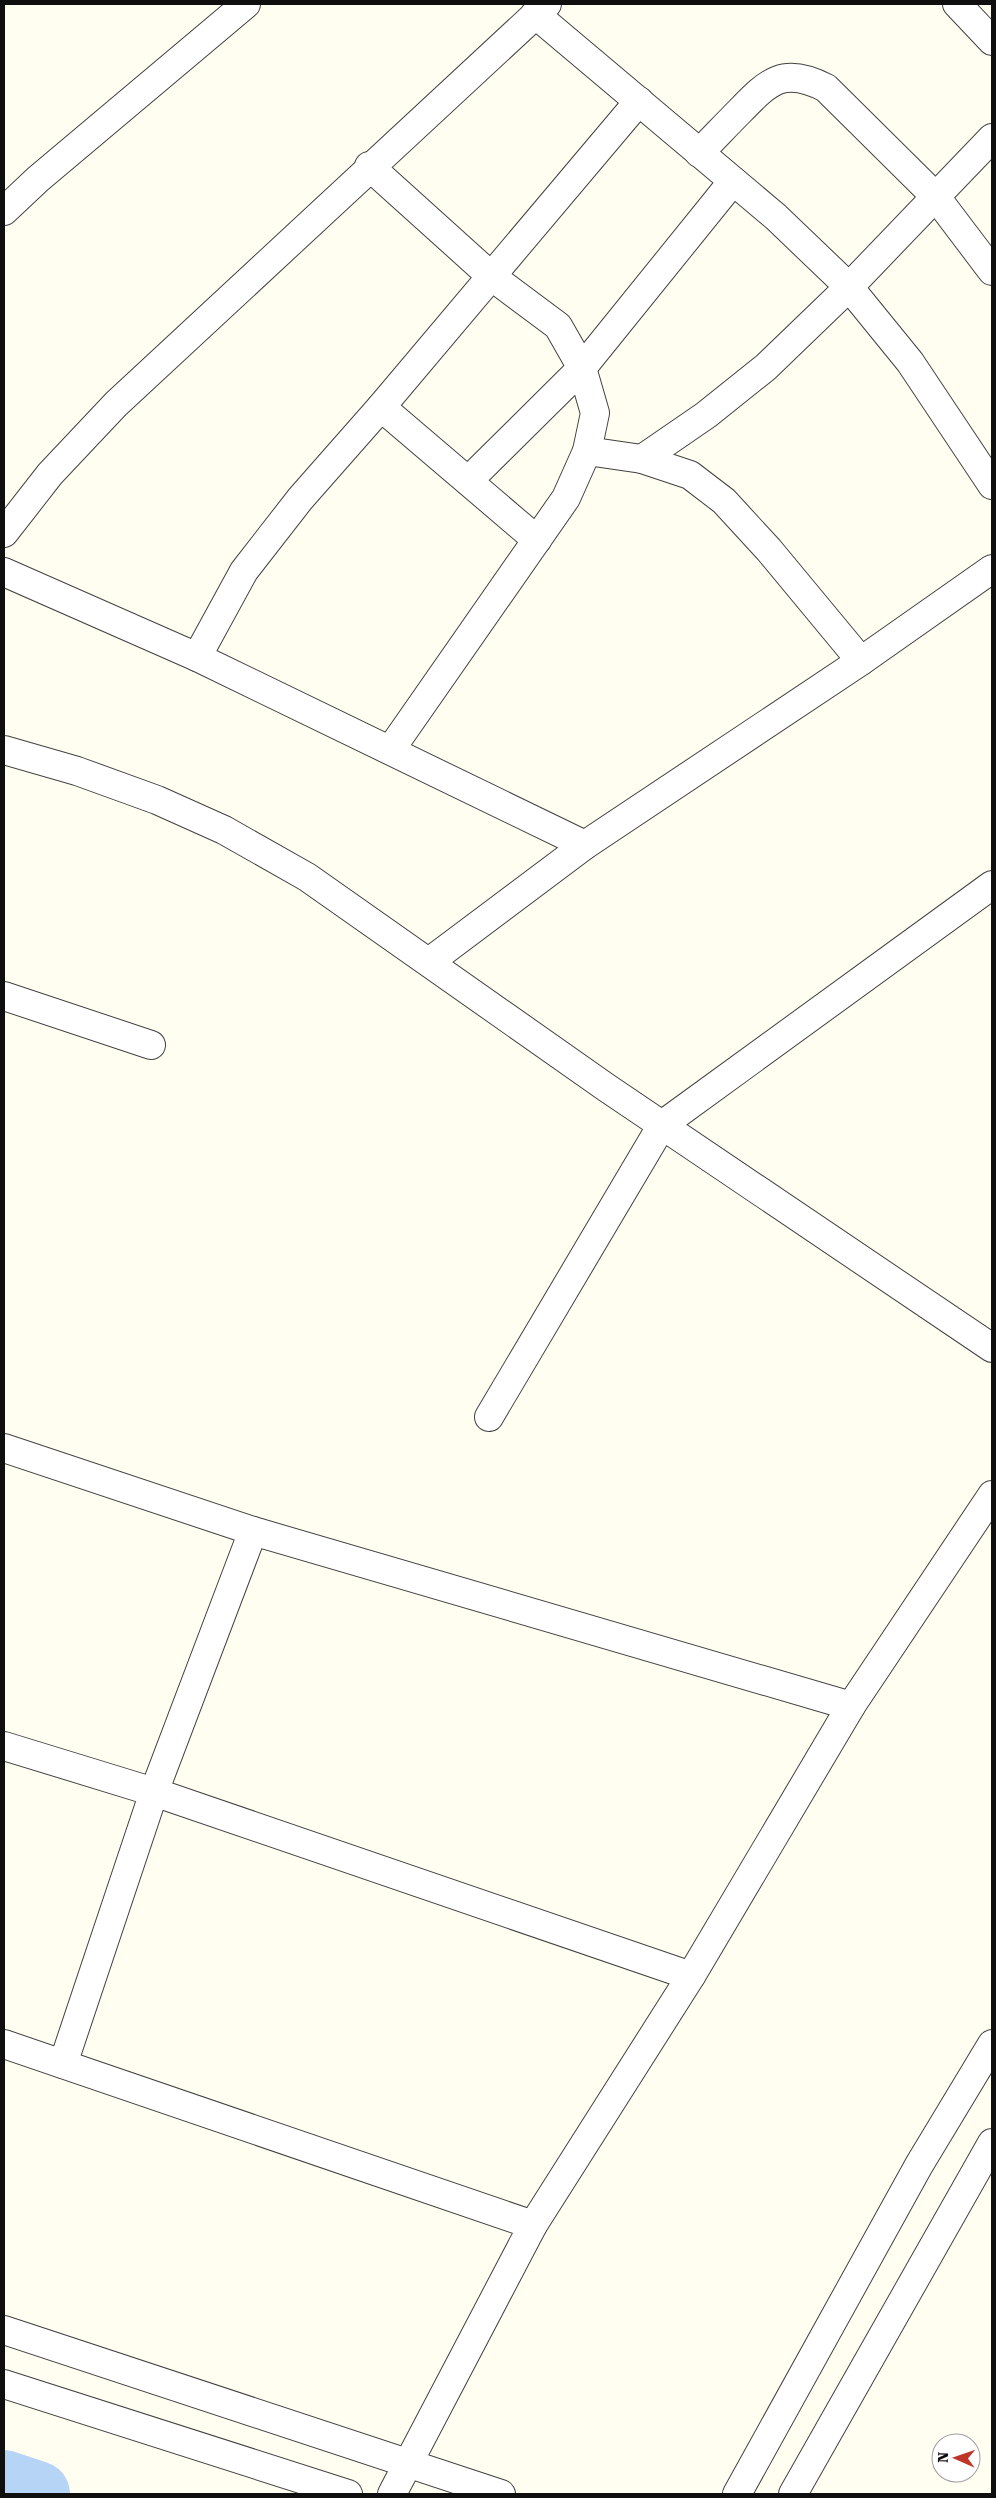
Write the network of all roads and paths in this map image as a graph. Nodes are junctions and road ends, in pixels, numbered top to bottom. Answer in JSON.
{"nodes":[{"id":1,"x":246,"y":4,"type":"edge"},
{"id":2,"x":957,"y":4,"type":"edge"},
{"id":3,"x":541,"y":9,"type":"edge"},
{"id":4,"x":992,"y":41,"type":"edge"},
{"id":5,"x":639,"y":101,"type":"junction"},
{"id":6,"x":992,"y":138,"type":"edge"},
{"id":7,"x":700,"y":153,"type":"junction"},
{"id":8,"x":369,"y":166,"type":"junction"},
{"id":9,"x":733,"y":181,"type":"junction"},
{"id":10,"x":936,"y":197,"type":"junction"},
{"id":11,"x":4,"y":211,"type":"edge"},
{"id":12,"x":992,"y":271,"type":"edge"},
{"id":13,"x":491,"y":276,"type":"junction"},
{"id":14,"x":849,"y":287,"type":"junction"},
{"id":15,"x":582,"y":368,"type":"junction"},
{"id":16,"x":381,"y":407,"type":"junction"},
{"id":17,"x":588,"y":451,"type":"junction"},
{"id":18,"x":642,"y":459,"type":"junction"},
{"id":19,"x":468,"y":481,"type":"junction"},
{"id":20,"x":992,"y":485,"type":"edge"},
{"id":21,"x":4,"y":532,"type":"edge"},
{"id":22,"x":537,"y":540,"type":"junction"},
{"id":23,"x":992,"y":569,"type":"edge"},
{"id":24,"x":4,"y":572,"type":"edge"},
{"id":25,"x":197,"y":657,"type":"junction"},
{"id":26,"x":861,"y":661,"type":"junction"},
{"id":27,"x":4,"y":750,"type":"edge"},
{"id":28,"x":392,"y":750,"type":"junction"},
{"id":29,"x":585,"y":845,"type":"junction"},
{"id":30,"x":992,"y":885,"type":"edge"},
{"id":31,"x":429,"y":962,"type":"junction"},
{"id":32,"x":4,"y":996,"type":"edge"},
{"id":33,"x":150,"y":1044,"type":"dead end"},
{"id":34,"x":662,"y":1125,"type":"junction"},
{"id":35,"x":992,"y":1348,"type":"edge"},
{"id":36,"x":489,"y":1417,"type":"dead end"},
{"id":37,"x":4,"y":1448,"type":"edge"},
{"id":38,"x":992,"y":1494,"type":"edge"},
{"id":39,"x":253,"y":1531,"type":"junction"},
{"id":40,"x":852,"y":1706,"type":"junction"},
{"id":41,"x":4,"y":1746,"type":"edge"},
{"id":42,"x":154,"y":1792,"type":"junction"},
{"id":43,"x":691,"y":1976,"type":"junction"},
{"id":44,"x":4,"y":2044,"type":"edge"},
{"id":45,"x":992,"y":2044,"type":"edge"},
{"id":46,"x":63,"y":2064,"type":"junction"},
{"id":47,"x":992,"y":2143,"type":"edge"},
{"id":48,"x":533,"y":2225,"type":"junction"},
{"id":49,"x":4,"y":2330,"type":"edge"},
{"id":50,"x":4,"y":2384,"type":"edge"},
{"id":51,"x":407,"y":2464,"type":"junction"},
{"id":52,"x":348,"y":2494,"type":"edge"},
{"id":53,"x":392,"y":2494,"type":"edge"},
{"id":54,"x":501,"y":2494,"type":"edge"},
{"id":55,"x":737,"y":2494,"type":"edge"},
{"id":56,"x":793,"y":2494,"type":"edge"}],
"edges":[{"from":1,"to":11,"type":"street"},
{"from":2,"to":4,"type":"street"},
{"from":3,"to":5,"type":"street"},
{"from":3,"to":8,"type":"street"},
{"from":5,"to":7,"type":"street"},
{"from":5,"to":13,"type":"street"},
{"from":6,"to":10,"type":"street"},
{"from":7,"to":9,"type":"street"},
{"from":7,"to":10,"type":"street"},
{"from":8,"to":13,"type":"street"},
{"from":8,"to":21,"type":"street"},
{"from":9,"to":14,"type":"street"},
{"from":9,"to":15,"type":"street"},
{"from":10,"to":12,"type":"street"},
{"from":10,"to":14,"type":"street"},
{"from":13,"to":15,"type":"street"},
{"from":13,"to":16,"type":"street"},
{"from":14,"to":18,"type":"street"},
{"from":14,"to":20,"type":"street"},
{"from":15,"to":17,"type":"street"},
{"from":15,"to":19,"type":"street"},
{"from":16,"to":19,"type":"street"},
{"from":16,"to":25,"type":"street"},
{"from":17,"to":18,"type":"street"},
{"from":17,"to":22,"type":"street"},
{"from":18,"to":26,"type":"street"},
{"from":19,"to":22,"type":"street"},
{"from":22,"to":28,"type":"street"},
{"from":23,"to":26,"type":"street"},
{"from":24,"to":25,"type":"street"},
{"from":25,"to":28,"type":"street"},
{"from":26,"to":29,"type":"street"},
{"from":27,"to":31,"type":"street"},
{"from":28,"to":29,"type":"street"},
{"from":29,"to":31,"type":"street"},
{"from":30,"to":34,"type":"street"},
{"from":31,"to":34,"type":"street"},
{"from":32,"to":33,"type":"street"},
{"from":34,"to":35,"type":"street"},
{"from":34,"to":36,"type":"street"},
{"from":37,"to":39,"type":"street"},
{"from":38,"to":40,"type":"street"},
{"from":39,"to":40,"type":"street"},
{"from":39,"to":42,"type":"street"},
{"from":40,"to":43,"type":"street"},
{"from":41,"to":42,"type":"street"},
{"from":42,"to":43,"type":"street"},
{"from":42,"to":46,"type":"street"},
{"from":43,"to":48,"type":"street"},
{"from":44,"to":46,"type":"street"},
{"from":45,"to":55,"type":"street"},
{"from":46,"to":48,"type":"street"},
{"from":47,"to":56,"type":"street"},
{"from":48,"to":51,"type":"street"},
{"from":49,"to":51,"type":"street"},
{"from":50,"to":52,"type":"street"},
{"from":51,"to":53,"type":"street"},
{"from":51,"to":54,"type":"street"}]}
